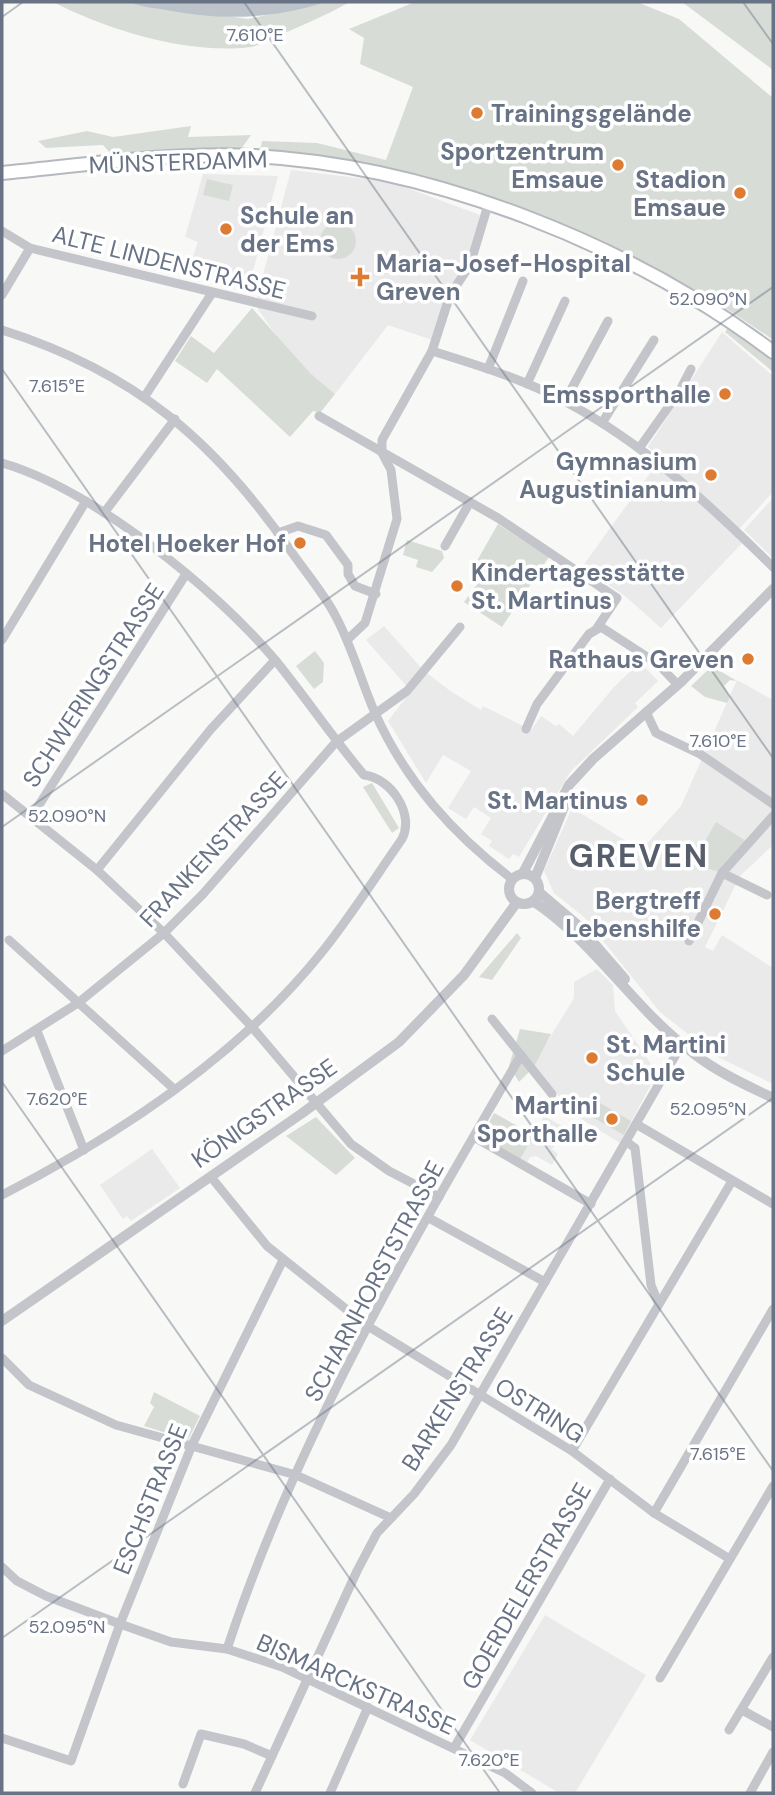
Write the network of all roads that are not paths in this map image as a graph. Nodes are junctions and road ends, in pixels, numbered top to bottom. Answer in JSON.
{"nodes":[{"id":1,"x":2,"y":173,"type":"edge"},
{"id":2,"x":488,"y":205,"type":"junction"},
{"id":3,"x":2,"y":230,"type":"edge"},
{"id":4,"x":30,"y":248,"type":"junction"},
{"id":5,"x":523,"y":281,"type":"dead end"},
{"id":6,"x":212,"y":293,"type":"junction"},
{"id":7,"x":2,"y":295,"type":"edge"},
{"id":8,"x":565,"y":301,"type":"dead end"},
{"id":9,"x":312,"y":317,"type":"dead end"},
{"id":10,"x":608,"y":321,"type":"dead end"},
{"id":11,"x":2,"y":330,"type":"edge"},
{"id":12,"x":654,"y":340,"type":"dead end"},
{"id":13,"x":432,"y":351,"type":"junction"},
{"id":14,"x":773,"y":352,"type":"edge"},
{"id":15,"x":488,"y":369,"type":"junction"},
{"id":16,"x":691,"y":369,"type":"dead end"},
{"id":17,"x":527,"y":384,"type":"junction"},
{"id":18,"x":145,"y":396,"type":"junction"},
{"id":19,"x":565,"y":401,"type":"junction"},
{"id":20,"x":320,"y":416,"type":"dead end"},
{"id":21,"x":175,"y":419,"type":"junction"},
{"id":22,"x":602,"y":423,"type":"junction"},
{"id":23,"x":640,"y":447,"type":"junction"},
{"id":24,"x":382,"y":453,"type":"junction"},
{"id":25,"x":2,"y":463,"type":"edge"},
{"id":26,"x":86,"y":501,"type":"junction"},
{"id":27,"x":470,"y":502,"type":"junction"},
{"id":28,"x":104,"y":513,"type":"junction"},
{"id":29,"x":278,"y":533,"type":"junction"},
{"id":30,"x":445,"y":546,"type":"dead end"},
{"id":31,"x":773,"y":567,"type":"edge"},
{"id":32,"x":186,"y":574,"type":"junction"},
{"id":33,"x":773,"y":589,"type":"edge"},
{"id":34,"x":376,"y":594,"type":"junction"},
{"id":35,"x":460,"y":627,"type":"dead end"},
{"id":36,"x":597,"y":628,"type":"junction"},
{"id":37,"x":2,"y":640,"type":"edge"},
{"id":38,"x":347,"y":640,"type":"junction"},
{"id":39,"x":275,"y":660,"type":"junction"},
{"id":40,"x":678,"y":685,"type":"junction"},
{"id":41,"x":646,"y":712,"type":"junction"},
{"id":42,"x":375,"y":713,"type":"junction"},
{"id":43,"x":526,"y":729,"type":"dead end"},
{"id":44,"x":337,"y":742,"type":"junction"},
{"id":45,"x":571,"y":786,"type":"junction"},
{"id":46,"x":2,"y":794,"type":"edge"},
{"id":47,"x":773,"y":804,"type":"edge"},
{"id":48,"x":32,"y":816,"type":"junction"},
{"id":49,"x":773,"y":816,"type":"edge"},
{"id":50,"x":97,"y":870,"type":"junction"},
{"id":51,"x":523,"y":873,"type":"junction"},
{"id":52,"x":722,"y":873,"type":"junction"},
{"id":53,"x":535,"y":878,"type":"junction"},
{"id":54,"x":512,"y":879,"type":"junction"},
{"id":55,"x":767,"y":895,"type":"dead end"},
{"id":56,"x":536,"y":897,"type":"junction"},
{"id":57,"x":517,"y":902,"type":"junction"},
{"id":58,"x":164,"y":933,"type":"junction"},
{"id":59,"x":9,"y":940,"type":"dead end"},
{"id":60,"x":689,"y":941,"type":"dead end"},
{"id":61,"x":78,"y":1003,"type":"junction"},
{"id":62,"x":492,"y":1019,"type":"dead end"},
{"id":63,"x":252,"y":1027,"type":"junction"},
{"id":64,"x":37,"y":1031,"type":"junction"},
{"id":65,"x":682,"y":1044,"type":"junction"},
{"id":66,"x":2,"y":1051,"type":"edge"},
{"id":67,"x":521,"y":1055,"type":"junction"},
{"id":68,"x":174,"y":1089,"type":"junction"},
{"id":69,"x":552,"y":1094,"type":"dead end"},
{"id":70,"x":773,"y":1098,"type":"edge"},
{"id":71,"x":317,"y":1102,"type":"junction"},
{"id":72,"x":636,"y":1124,"type":"junction"},
{"id":73,"x":474,"y":1136,"type":"junction"},
{"id":74,"x":626,"y":1142,"type":"junction"},
{"id":75,"x":84,"y":1150,"type":"junction"},
{"id":76,"x":211,"y":1177,"type":"junction"},
{"id":77,"x":732,"y":1181,"type":"junction"},
{"id":78,"x":2,"y":1195,"type":"edge"},
{"id":79,"x":439,"y":1197,"type":"junction"},
{"id":80,"x":591,"y":1204,"type":"junction"},
{"id":81,"x":773,"y":1204,"type":"edge"},
{"id":82,"x":429,"y":1218,"type":"junction"},
{"id":83,"x":283,"y":1260,"type":"junction"},
{"id":84,"x":545,"y":1282,"type":"junction"},
{"id":85,"x":658,"y":1302,"type":"junction"},
{"id":86,"x":773,"y":1309,"type":"edge"},
{"id":87,"x":2,"y":1321,"type":"edge"},
{"id":88,"x":366,"y":1325,"type":"junction"},
{"id":89,"x":2,"y":1358,"type":"edge"},
{"id":90,"x":480,"y":1396,"type":"junction"},
{"id":91,"x":191,"y":1445,"type":"junction"},
{"id":92,"x":572,"y":1451,"type":"junction"},
{"id":93,"x":296,"y":1475,"type":"junction"},
{"id":94,"x":610,"y":1479,"type":"junction"},
{"id":95,"x":773,"y":1486,"type":"edge"},
{"id":96,"x":654,"y":1513,"type":"junction"},
{"id":97,"x":391,"y":1518,"type":"junction"},
{"id":98,"x":730,"y":1559,"type":"junction"},
{"id":99,"x":2,"y":1567,"type":"edge"},
{"id":100,"x":120,"y":1624,"type":"junction"},
{"id":101,"x":227,"y":1649,"type":"junction"},
{"id":102,"x":773,"y":1657,"type":"edge"},
{"id":103,"x":660,"y":1678,"type":"dead end"},
{"id":104,"x":308,"y":1679,"type":"junction"},
{"id":105,"x":368,"y":1707,"type":"junction"},
{"id":106,"x":742,"y":1710,"type":"junction"},
{"id":107,"x":773,"y":1727,"type":"edge"},
{"id":108,"x":729,"y":1730,"type":"dead end"},
{"id":109,"x":2,"y":1738,"type":"edge"},
{"id":110,"x":454,"y":1748,"type":"junction"},
{"id":111,"x":773,"y":1752,"type":"edge"},
{"id":112,"x":272,"y":1756,"type":"junction"},
{"id":113,"x":183,"y":1784,"type":"dead end"},
{"id":114,"x":255,"y":1793,"type":"edge"},
{"id":115,"x":330,"y":1793,"type":"edge"},
{"id":116,"x":532,"y":1793,"type":"edge"},
{"id":117,"x":750,"y":1793,"type":"edge"}],
"edges":[{"from":1,"to":2,"type":"main road","name":"MÜNSTERDAMM"},
{"from":2,"to":13,"type":"street"},
{"from":2,"to":14,"type":"main road","name":"MÜNSTERDAMM"},
{"from":3,"to":4,"type":"street"},
{"from":4,"to":6,"type":"street","name":"ALTE LINDENSTRASSE"},
{"from":4,"to":7,"type":"street","name":"ALTE LINDENSTRASSE"},
{"from":5,"to":15,"type":"street"},
{"from":6,"to":9,"type":"street","name":"ALTE LINDENSTRASSE"},
{"from":6,"to":18,"type":"street"},
{"from":8,"to":17,"type":"street"},
{"from":10,"to":19,"type":"street"},
{"from":11,"to":18,"type":"street"},
{"from":12,"to":22,"type":"street"},
{"from":13,"to":15,"type":"street"},
{"from":13,"to":24,"type":"street"},
{"from":15,"to":17,"type":"street"},
{"from":16,"to":23,"type":"street"},
{"from":17,"to":19,"type":"street"},
{"from":18,"to":21,"type":"street"},
{"from":19,"to":22,"type":"street"},
{"from":20,"to":24,"type":"street"},
{"from":21,"to":28,"type":"street"},
{"from":21,"to":29,"type":"street"},
{"from":22,"to":23,"type":"street"},
{"from":23,"to":31,"type":"street"},
{"from":24,"to":27,"type":"street"},
{"from":24,"to":34,"type":"street"},
{"from":25,"to":26,"type":"street"},
{"from":26,"to":28,"type":"street"},
{"from":26,"to":37,"type":"street"},
{"from":27,"to":30,"type":"street"},
{"from":27,"to":36,"type":"street"},
{"from":28,"to":32,"type":"street"},
{"from":29,"to":34,"type":"street"},
{"from":29,"to":38,"type":"street"},
{"from":32,"to":39,"type":"street"},
{"from":32,"to":48,"type":"street","name":"SCHWERINGSTRASSE"},
{"from":33,"to":40,"type":"street"},
{"from":34,"to":38,"type":"street"},
{"from":35,"to":42,"type":"street","name":"FRANKENSTRASSE"},
{"from":36,"to":40,"type":"street"},
{"from":36,"to":43,"type":"street"},
{"from":38,"to":42,"type":"street"},
{"from":39,"to":44,"type":"street"},
{"from":39,"to":50,"type":"street"},
{"from":40,"to":41,"type":"street"},
{"from":41,"to":45,"type":"street"},
{"from":41,"to":47,"type":"street"},
{"from":42,"to":44,"type":"street","name":"FRANKENSTRASSE"},
{"from":42,"to":54,"type":"street"},
{"from":44,"to":58,"type":"street","name":"FRANKENSTRASSE"},
{"from":44,"to":63,"type":"street"},
{"from":45,"to":51,"type":"street"},
{"from":45,"to":53,"type":"street"},
{"from":46,"to":48,"type":"street"},
{"from":48,"to":50,"type":"street"},
{"from":49,"to":52,"type":"street"},
{"from":50,"to":58,"type":"street"},
{"from":51,"to":53,"type":"street"},
{"from":51,"to":54,"type":"street"},
{"from":52,"to":55,"type":"street"},
{"from":52,"to":60,"type":"street"},
{"from":53,"to":56,"type":"street"},
{"from":54,"to":57,"type":"street"},
{"from":56,"to":57,"type":"street"},
{"from":56,"to":65,"type":"street"},
{"from":57,"to":71,"type":"street","name":"KÖNIGSTRASSE"},
{"from":58,"to":61,"type":"street","name":"FRANKENSTRASSE"},
{"from":58,"to":63,"type":"street"},
{"from":59,"to":61,"type":"street"},
{"from":61,"to":64,"type":"street","name":"FRANKENSTRASSE"},
{"from":61,"to":68,"type":"street"},
{"from":62,"to":67,"type":"street"},
{"from":63,"to":68,"type":"street"},
{"from":63,"to":71,"type":"street"},
{"from":64,"to":66,"type":"street","name":"FRANKENSTRASSE"},
{"from":64,"to":75,"type":"street"},
{"from":65,"to":70,"type":"street"},
{"from":65,"to":72,"type":"street","name":"BARKENSTRASSE"},
{"from":67,"to":69,"type":"street"},
{"from":67,"to":73,"type":"street","name":"SCHARNHORSTSTRASSE"},
{"from":68,"to":75,"type":"street"},
{"from":71,"to":76,"type":"street","name":"KÖNIGSTRASSE"},
{"from":71,"to":79,"type":"street"},
{"from":72,"to":74,"type":"street","name":"BARKENSTRASSE"},
{"from":72,"to":77,"type":"street"},
{"from":73,"to":79,"type":"street","name":"SCHARNHORSTSTRASSE"},
{"from":73,"to":80,"type":"street"},
{"from":74,"to":80,"type":"street","name":"BARKENSTRASSE"},
{"from":74,"to":85,"type":"street"},
{"from":75,"to":78,"type":"street"},
{"from":76,"to":83,"type":"street","name":"OSTRING"},
{"from":76,"to":87,"type":"street","name":"KÖNIGSTRASSE"},
{"from":77,"to":81,"type":"street"},
{"from":77,"to":85,"type":"street"},
{"from":79,"to":82,"type":"street","name":"SCHARNHORSTSTRASSE"},
{"from":80,"to":84,"type":"street","name":"BARKENSTRASSE"},
{"from":82,"to":84,"type":"street"},
{"from":82,"to":88,"type":"street","name":"SCHARNHORSTSTRASSE"},
{"from":83,"to":88,"type":"street","name":"OSTRING"},
{"from":83,"to":91,"type":"street","name":"ESCHSTRASSE"},
{"from":84,"to":90,"type":"street","name":"BARKENSTRASSE"},
{"from":85,"to":92,"type":"street"},
{"from":86,"to":96,"type":"street"},
{"from":88,"to":90,"type":"street","name":"OSTRING"},
{"from":88,"to":93,"type":"street","name":"SCHARNHORSTSTRASSE"},
{"from":89,"to":91,"type":"street"},
{"from":90,"to":92,"type":"street","name":"OSTRING"},
{"from":90,"to":97,"type":"street","name":"BARKENSTRASSE"},
{"from":91,"to":93,"type":"street"},
{"from":91,"to":100,"type":"street","name":"ESCHSTRASSE"},
{"from":92,"to":94,"type":"street","name":"OSTRING"},
{"from":93,"to":97,"type":"street"},
{"from":93,"to":101,"type":"street","name":"SCHARNHORSTSTRASSE"},
{"from":94,"to":96,"type":"street","name":"OSTRING"},
{"from":94,"to":110,"type":"street","name":"GOERDELERSTRASSE"},
{"from":95,"to":98,"type":"street"},
{"from":96,"to":98,"type":"street","name":"OSTRING"},
{"from":97,"to":104,"type":"street","name":"BARKENSTRASSE"},
{"from":98,"to":103,"type":"street"},
{"from":99,"to":100,"type":"street","name":"BISMARCKSTRASSE"},
{"from":100,"to":101,"type":"street","name":"BISMARCKSTRASSE"},
{"from":100,"to":109,"type":"street","name":"ESCHSTRASSE"},
{"from":101,"to":104,"type":"street","name":"BISMARCKSTRASSE"},
{"from":102,"to":106,"type":"street"},
{"from":104,"to":105,"type":"street","name":"BISMARCKSTRASSE"},
{"from":104,"to":112,"type":"street","name":"BARKENSTRASSE"},
{"from":105,"to":110,"type":"street","name":"BISMARCKSTRASSE"},
{"from":105,"to":115,"type":"street"},
{"from":106,"to":107,"type":"street"},
{"from":106,"to":108,"type":"street"},
{"from":110,"to":116,"type":"street","name":"BISMARCKSTRASSE"},
{"from":111,"to":117,"type":"street"},
{"from":112,"to":113,"type":"street"},
{"from":112,"to":114,"type":"street","name":"BARKENSTRASSE"}]}
